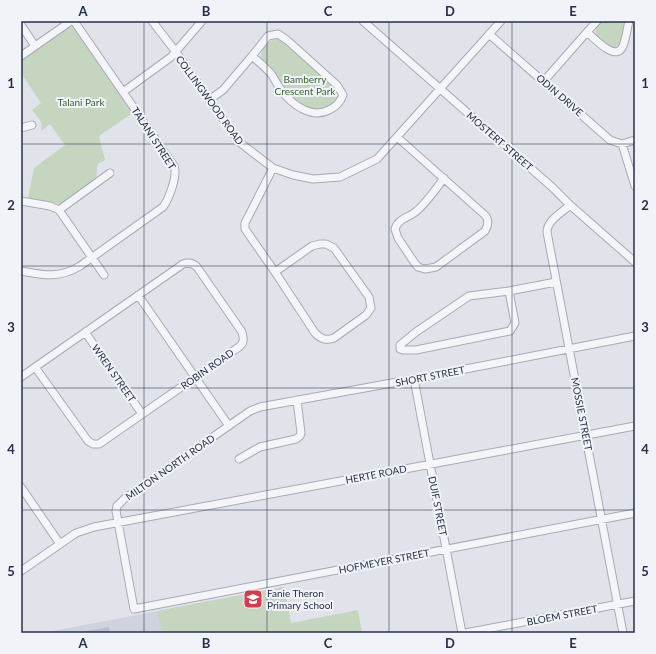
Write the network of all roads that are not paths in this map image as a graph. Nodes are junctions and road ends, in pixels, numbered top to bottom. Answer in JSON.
{"nodes":[{"id":1,"x":73,"y":21,"type":"edge"},
{"id":2,"x":152,"y":21,"type":"edge"},
{"id":3,"x":202,"y":21,"type":"edge"},
{"id":4,"x":363,"y":21,"type":"edge"},
{"id":5,"x":501,"y":21,"type":"edge"},
{"id":6,"x":597,"y":21,"type":"edge"},
{"id":7,"x":629,"y":21,"type":"edge"},
{"id":8,"x":21,"y":25,"type":"edge"},
{"id":9,"x":587,"y":32,"type":"junction"},
{"id":10,"x":489,"y":34,"type":"junction"},
{"id":11,"x":35,"y":46,"type":"junction"},
{"id":12,"x":176,"y":52,"type":"junction"},
{"id":13,"x":21,"y":56,"type":"edge"},
{"id":14,"x":252,"y":56,"type":"junction"},
{"id":15,"x":544,"y":81,"type":"junction"},
{"id":16,"x":440,"y":88,"type":"junction"},
{"id":17,"x":123,"y":92,"type":"junction"},
{"id":18,"x":209,"y":100,"type":"junction"},
{"id":19,"x":32,"y":125,"type":"dead end"},
{"id":20,"x":21,"y":128,"type":"edge"},
{"id":21,"x":397,"y":136,"type":"junction"},
{"id":22,"x":635,"y":140,"type":"edge"},
{"id":23,"x":622,"y":144,"type":"junction"},
{"id":24,"x":273,"y":168,"type":"junction"},
{"id":25,"x":110,"y":173,"type":"dead end"},
{"id":26,"x":444,"y":178,"type":"junction"},
{"id":27,"x":635,"y":186,"type":"edge"},
{"id":28,"x":21,"y":200,"type":"edge"},
{"id":29,"x":570,"y":205,"type":"junction"},
{"id":30,"x":59,"y":210,"type":"junction"},
{"id":31,"x":92,"y":257,"type":"junction"},
{"id":32,"x":635,"y":262,"type":"edge"},
{"id":33,"x":21,"y":271,"type":"edge"},
{"id":34,"x":274,"y":272,"type":"junction"},
{"id":35,"x":104,"y":275,"type":"dead end"},
{"id":36,"x":556,"y":282,"type":"junction"},
{"id":37,"x":509,"y":291,"type":"junction"},
{"id":38,"x":138,"y":295,"type":"junction"},
{"id":39,"x":85,"y":332,"type":"junction"},
{"id":40,"x":635,"y":336,"type":"edge"},
{"id":41,"x":569,"y":349,"type":"junction"},
{"id":42,"x":35,"y":366,"type":"junction"},
{"id":43,"x":21,"y":377,"type":"edge"},
{"id":44,"x":195,"y":378,"type":"junction"},
{"id":45,"x":414,"y":379,"type":"junction"},
{"id":46,"x":296,"y":400,"type":"junction"},
{"id":47,"x":142,"y":414,"type":"junction"},
{"id":48,"x":229,"y":426,"type":"junction"},
{"id":49,"x":635,"y":426,"type":"edge"},
{"id":50,"x":586,"y":436,"type":"junction"},
{"id":51,"x":239,"y":460,"type":"dead end"},
{"id":52,"x":430,"y":464,"type":"junction"},
{"id":53,"x":21,"y":487,"type":"edge"},
{"id":54,"x":635,"y":513,"type":"edge"},
{"id":55,"x":602,"y":520,"type":"junction"},
{"id":56,"x":118,"y":524,"type":"junction"},
{"id":57,"x":60,"y":544,"type":"junction"},
{"id":58,"x":446,"y":549,"type":"junction"},
{"id":59,"x":21,"y":570,"type":"edge"},
{"id":60,"x":635,"y":601,"type":"edge"},
{"id":61,"x":618,"y":604,"type":"junction"},
{"id":62,"x":134,"y":609,"type":"joint"},
{"id":63,"x":462,"y":633,"type":"edge"},
{"id":64,"x":465,"y":633,"type":"edge"},
{"id":65,"x":623,"y":633,"type":"edge"}],
"edges":[{"from":1,"to":11,"type":"street","name":"TALANI STREET"},
{"from":1,"to":17,"type":"street","name":"TALANI STREET"},
{"from":2,"to":12,"type":"street","name":"COLLINGWOOD ROAD"},
{"from":3,"to":12,"type":"street"},
{"from":4,"to":16,"type":"street","name":"MOSTERT STREET"},
{"from":5,"to":10,"type":"street","name":"COLLINGWOOD ROAD"},
{"from":6,"to":9,"type":"street"},
{"from":7,"to":9,"type":"street"},
{"from":8,"to":11,"type":"street"},
{"from":9,"to":15,"type":"street"},
{"from":10,"to":15,"type":"street","name":"ODIN DRIVE"},
{"from":10,"to":16,"type":"street","name":"COLLINGWOOD ROAD"},
{"from":11,"to":13,"type":"street","name":"TALANI STREET"},
{"from":12,"to":17,"type":"street"},
{"from":12,"to":18,"type":"street","name":"COLLINGWOOD ROAD"},
{"from":14,"to":14,"type":"street"},
{"from":14,"to":18,"type":"street"},
{"from":15,"to":23,"type":"street","name":"ODIN DRIVE"},
{"from":16,"to":21,"type":"street","name":"COLLINGWOOD ROAD"},
{"from":16,"to":29,"type":"street","name":"MOSTERT STREET"},
{"from":17,"to":31,"type":"street","name":"TALANI STREET"},
{"from":18,"to":24,"type":"street","name":"COLLINGWOOD ROAD"},
{"from":19,"to":20,"type":"street"},
{"from":21,"to":24,"type":"street","name":"COLLINGWOOD ROAD"},
{"from":21,"to":26,"type":"street"},
{"from":22,"to":23,"type":"street"},
{"from":23,"to":27,"type":"street"},
{"from":24,"to":34,"type":"street"},
{"from":25,"to":30,"type":"street"},
{"from":26,"to":26,"type":"street"},
{"from":28,"to":30,"type":"street"},
{"from":29,"to":32,"type":"street","name":"MOSTERT STREET"},
{"from":29,"to":36,"type":"street","name":"MOSSIE STREET"},
{"from":30,"to":31,"type":"street"},
{"from":31,"to":33,"type":"street"},
{"from":31,"to":35,"type":"street"},
{"from":34,"to":34,"type":"street"},
{"from":36,"to":37,"type":"street"},
{"from":36,"to":41,"type":"street","name":"MOSSIE STREET"},
{"from":37,"to":37,"type":"street"},
{"from":38,"to":39,"type":"street","name":"ROBIN ROAD"},
{"from":38,"to":44,"type":"street"},
{"from":38,"to":44,"type":"street","name":"ROBIN ROAD"},
{"from":39,"to":42,"type":"street","name":"ROBIN ROAD"},
{"from":39,"to":47,"type":"street","name":"WREN STREET"},
{"from":40,"to":41,"type":"street","name":"SHORT STREET"},
{"from":41,"to":45,"type":"street","name":"SHORT STREET"},
{"from":41,"to":50,"type":"street","name":"MOSSIE STREET"},
{"from":42,"to":43,"type":"street","name":"ROBIN ROAD"},
{"from":42,"to":47,"type":"street","name":"ROBIN ROAD"},
{"from":44,"to":47,"type":"street","name":"ROBIN ROAD"},
{"from":44,"to":48,"type":"street"},
{"from":45,"to":46,"type":"street","name":"SHORT STREET"},
{"from":45,"to":52,"type":"street","name":"DUIF STREET"},
{"from":46,"to":48,"type":"street","name":"SHORT STREET"},
{"from":46,"to":51,"type":"street"},
{"from":48,"to":56,"type":"street","name":"MILTON NORTH ROAD"},
{"from":49,"to":50,"type":"street","name":"HERTE ROAD"},
{"from":50,"to":52,"type":"street","name":"HERTE ROAD"},
{"from":50,"to":55,"type":"street","name":"MOSSIE STREET"},
{"from":52,"to":56,"type":"street","name":"HERTE ROAD"},
{"from":52,"to":58,"type":"street","name":"DUIF STREET"},
{"from":53,"to":57,"type":"street"},
{"from":54,"to":55,"type":"street","name":"HOFMEYER STREET"},
{"from":55,"to":58,"type":"street","name":"HOFMEYER STREET"},
{"from":55,"to":61,"type":"street","name":"MOSSIE STREET"},
{"from":56,"to":57,"type":"street"},
{"from":56,"to":62,"type":"street","name":"MILTON NORTH ROAD"},
{"from":57,"to":59,"type":"street"},
{"from":58,"to":62,"type":"street","name":"HOFMEYER STREET"},
{"from":58,"to":63,"type":"street","name":"DUIF STREET"},
{"from":60,"to":61,"type":"street","name":"BLOEM STREET"},
{"from":61,"to":64,"type":"street","name":"BLOEM STREET"},
{"from":61,"to":65,"type":"street","name":"MOSSIE STREET"}]}
